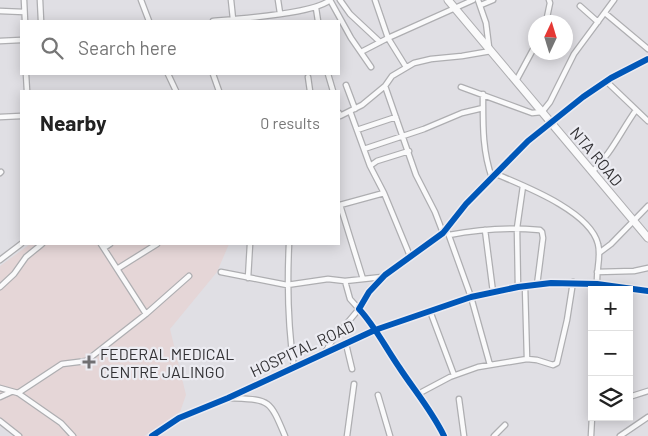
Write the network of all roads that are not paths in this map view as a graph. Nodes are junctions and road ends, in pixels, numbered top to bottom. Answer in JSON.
{"nodes":[{"id":1,"x":24,"y":0,"type":"edge"},
{"id":2,"x":40,"y":0,"type":"edge"},
{"id":3,"x":141,"y":0,"type":"edge"},
{"id":4,"x":231,"y":0,"type":"edge"},
{"id":5,"x":278,"y":0,"type":"edge"},
{"id":6,"x":330,"y":0,"type":"edge"},
{"id":7,"x":340,"y":0,"type":"edge"},
{"id":8,"x":375,"y":0,"type":"edge"},
{"id":9,"x":448,"y":0,"type":"edge"},
{"id":10,"x":473,"y":0,"type":"edge"},
{"id":11,"x":493,"y":0,"type":"edge"},
{"id":12,"x":549,"y":0,"type":"edge"},
{"id":13,"x":614,"y":0,"type":"edge"},
{"id":14,"x":479,"y":2,"type":"edge"},
{"id":15,"x":321,"y":3,"type":"edge"},
{"id":16,"x":580,"y":6,"type":"dead end"},
{"id":17,"x":316,"y":8,"type":"junction"},
{"id":18,"x":454,"y":8,"type":"junction"},
{"id":19,"x":0,"y":11,"type":"edge"},
{"id":20,"x":24,"y":12,"type":"junction"},
{"id":21,"x":280,"y":13,"type":"junction"},
{"id":22,"x":604,"y":13,"type":"junction"},
{"id":23,"x":547,"y":15,"type":"edge"},
{"id":24,"x":234,"y":19,"type":"junction"},
{"id":25,"x":25,"y":20,"type":"edge"},
{"id":26,"x":41,"y":20,"type":"edge"},
{"id":27,"x":149,"y":20,"type":"edge"},
{"id":28,"x":224,"y":20,"type":"edge"},
{"id":29,"x":318,"y":20,"type":"edge"},
{"id":30,"x":598,"y":22,"type":"junction"},
{"id":31,"x":388,"y":38,"type":"junction"},
{"id":32,"x":20,"y":40,"type":"edge"},
{"id":33,"x":0,"y":41,"type":"edge"},
{"id":34,"x":380,"y":42,"type":"junction"},
{"id":35,"x":648,"y":49,"type":"edge"},
{"id":36,"x":490,"y":50,"type":"junction"},
{"id":37,"x":361,"y":52,"type":"junction"},
{"id":38,"x":528,"y":59,"type":"edge"},
{"id":39,"x":648,"y":59,"type":"edge"},
{"id":40,"x":371,"y":67,"type":"dead end"},
{"id":41,"x":406,"y":67,"type":"junction"},
{"id":42,"x":26,"y":75,"type":"edge"},
{"id":43,"x":168,"y":75,"type":"edge"},
{"id":44,"x":213,"y":75,"type":"edge"},
{"id":45,"x":328,"y":75,"type":"edge"},
{"id":46,"x":308,"y":77,"type":"dead end"},
{"id":47,"x":516,"y":82,"type":"junction"},
{"id":48,"x":606,"y":82,"type":"junction"},
{"id":49,"x":346,"y":85,"type":"dead end"},
{"id":50,"x":385,"y":86,"type":"junction"},
{"id":51,"x":461,"y":87,"type":"dead end"},
{"id":52,"x":27,"y":90,"type":"edge"},
{"id":53,"x":176,"y":90,"type":"edge"},
{"id":54,"x":219,"y":90,"type":"edge"},
{"id":55,"x":310,"y":90,"type":"edge"},
{"id":56,"x":332,"y":90,"type":"edge"},
{"id":57,"x":483,"y":94,"type":"junction"},
{"id":58,"x":483,"y":108,"type":"junction"},
{"id":59,"x":352,"y":110,"type":"junction"},
{"id":60,"x":636,"y":110,"type":"junction"},
{"id":61,"x":542,"y":112,"type":"junction"},
{"id":62,"x":340,"y":115,"type":"edge"},
{"id":63,"x":20,"y":116,"type":"edge"},
{"id":64,"x":0,"y":117,"type":"edge"},
{"id":65,"x":396,"y":117,"type":"junction"},
{"id":66,"x":648,"y":121,"type":"edge"},
{"id":67,"x":551,"y":123,"type":"junction"},
{"id":68,"x":357,"y":130,"type":"junction"},
{"id":69,"x":404,"y":136,"type":"junction"},
{"id":70,"x":364,"y":148,"type":"junction"},
{"id":71,"x":409,"y":151,"type":"junction"},
{"id":72,"x":370,"y":166,"type":"junction"},
{"id":73,"x":592,"y":172,"type":"junction"},
{"id":74,"x":494,"y":176,"type":"junction"},
{"id":75,"x":523,"y":186,"type":"junction"},
{"id":76,"x":384,"y":193,"type":"junction"},
{"id":77,"x":340,"y":205,"type":"edge"},
{"id":78,"x":648,"y":206,"type":"edge"},
{"id":79,"x":634,"y":222,"type":"junction"},
{"id":80,"x":517,"y":228,"type":"junction"},
{"id":81,"x":484,"y":230,"type":"junction"},
{"id":82,"x":446,"y":232,"type":"junction"},
{"id":83,"x":648,"y":238,"type":"edge"},
{"id":84,"x":20,"y":245,"type":"edge"},
{"id":85,"x":41,"y":245,"type":"edge"},
{"id":86,"x":155,"y":245,"type":"edge"},
{"id":87,"x":250,"y":245,"type":"edge"},
{"id":88,"x":289,"y":245,"type":"edge"},
{"id":89,"x":103,"y":246,"type":"edge"},
{"id":90,"x":599,"y":253,"type":"junction"},
{"id":91,"x":410,"y":256,"type":"junction"},
{"id":92,"x":0,"y":260,"type":"edge"},
{"id":93,"x":648,"y":268,"type":"edge"},
{"id":94,"x":117,"y":269,"type":"junction"},
{"id":95,"x":221,"y":272,"type":"dead end"},
{"id":96,"x":597,"y":272,"type":"junction"},
{"id":97,"x":190,"y":276,"type":"dead end"},
{"id":98,"x":383,"y":277,"type":"junction"},
{"id":99,"x":248,"y":278,"type":"junction"},
{"id":100,"x":363,"y":279,"type":"junction"},
{"id":101,"x":346,"y":281,"type":"junction"},
{"id":102,"x":573,"y":282,"type":"junction"},
{"id":103,"x":597,"y":284,"type":"junction"},
{"id":104,"x":287,"y":285,"type":"junction"},
{"id":105,"x":537,"y":285,"type":"junction"},
{"id":106,"x":525,"y":286,"type":"junction"},
{"id":107,"x":0,"y":287,"type":"edge"},
{"id":108,"x":518,"y":287,"type":"junction"},
{"id":109,"x":648,"y":291,"type":"edge"},
{"id":110,"x":493,"y":292,"type":"junction"},
{"id":111,"x":471,"y":297,"type":"junction"},
{"id":112,"x":359,"y":309,"type":"junction"},
{"id":113,"x":430,"y":311,"type":"junction"},
{"id":114,"x":146,"y":314,"type":"junction"},
{"id":115,"x":376,"y":330,"type":"junction"},
{"id":116,"x":346,"y":344,"type":"junction"},
{"id":117,"x":323,"y":354,"type":"junction"},
{"id":118,"x":528,"y":359,"type":"junction"},
{"id":119,"x":490,"y":365,"type":"junction"},
{"id":120,"x":294,"y":368,"type":"junction"},
{"id":121,"x":352,"y":369,"type":"dead end"},
{"id":122,"x":454,"y":375,"type":"junction"},
{"id":123,"x":354,"y":384,"type":"dead end"},
{"id":124,"x":0,"y":388,"type":"edge"},
{"id":125,"x":11,"y":392,"type":"junction"},
{"id":126,"x":18,"y":393,"type":"junction"},
{"id":127,"x":418,"y":394,"type":"junction"},
{"id":128,"x":647,"y":394,"type":"edge"},
{"id":129,"x":378,"y":395,"type":"dead end"},
{"id":130,"x":633,"y":396,"type":"edge"},
{"id":131,"x":0,"y":397,"type":"edge"},
{"id":132,"x":228,"y":398,"type":"junction"},
{"id":133,"x":459,"y":399,"type":"dead end"},
{"id":134,"x":648,"y":417,"type":"edge"},
{"id":135,"x":0,"y":421,"type":"edge"},
{"id":136,"x":592,"y":421,"type":"edge"},
{"id":137,"x":505,"y":425,"type":"dead end"},
{"id":138,"x":19,"y":436,"type":"edge"},
{"id":139,"x":73,"y":436,"type":"edge"},
{"id":140,"x":152,"y":436,"type":"edge"},
{"id":141,"x":285,"y":436,"type":"edge"},
{"id":142,"x":346,"y":436,"type":"edge"},
{"id":143,"x":390,"y":436,"type":"edge"},
{"id":144,"x":444,"y":436,"type":"edge"},
{"id":145,"x":464,"y":436,"type":"edge"},
{"id":146,"x":494,"y":436,"type":"edge"},
{"id":147,"x":590,"y":436,"type":"edge"},
{"id":148,"x":620,"y":436,"type":"edge"}],
"edges":[{"from":1,"to":20,"type":"street"},
{"from":2,"to":26,"type":"street"},
{"from":3,"to":27,"type":"street"},
{"from":4,"to":24,"type":"street"},
{"from":5,"to":21,"type":"street"},
{"from":6,"to":15,"type":"street"},
{"from":6,"to":37,"type":"street"},
{"from":7,"to":34,"type":"street"},
{"from":8,"to":31,"type":"street"},
{"from":9,"to":18,"type":"street","name":"NTA ROAD"},
{"from":10,"to":18,"type":"street"},
{"from":11,"to":14,"type":"street"},
{"from":12,"to":23,"type":"street"},
{"from":13,"to":22,"type":"street"},
{"from":14,"to":36,"type":"street"},
{"from":15,"to":17,"type":"street"},
{"from":16,"to":30,"type":"street"},
{"from":17,"to":21,"type":"street"},
{"from":17,"to":29,"type":"street"},
{"from":18,"to":31,"type":"street"},
{"from":18,"to":36,"type":"street","name":"NTA ROAD"},
{"from":19,"to":20,"type":"street"},
{"from":20,"to":25,"type":"street"},
{"from":21,"to":24,"type":"street"},
{"from":22,"to":30,"type":"street"},
{"from":22,"to":35,"type":"street"},
{"from":24,"to":28,"type":"street"},
{"from":30,"to":61,"type":"street"},
{"from":31,"to":34,"type":"street"},
{"from":31,"to":41,"type":"street"},
{"from":32,"to":33,"type":"street"},
{"from":34,"to":37,"type":"street"},
{"from":36,"to":41,"type":"street"},
{"from":36,"to":47,"type":"street","name":"NTA ROAD"},
{"from":37,"to":40,"type":"street"},
{"from":38,"to":47,"type":"street"},
{"from":39,"to":48,"type":"street"},
{"from":41,"to":50,"type":"street"},
{"from":42,"to":52,"type":"street"},
{"from":43,"to":53,"type":"street"},
{"from":44,"to":54,"type":"street"},
{"from":45,"to":56,"type":"street"},
{"from":46,"to":55,"type":"street"},
{"from":47,"to":61,"type":"street","name":"NTA ROAD"},
{"from":48,"to":60,"type":"street"},
{"from":48,"to":67,"type":"street"},
{"from":49,"to":59,"type":"street"},
{"from":50,"to":59,"type":"street"},
{"from":50,"to":65,"type":"street"},
{"from":51,"to":57,"type":"street"},
{"from":57,"to":58,"type":"street"},
{"from":57,"to":61,"type":"street"},
{"from":58,"to":69,"type":"street"},
{"from":58,"to":74,"type":"street"},
{"from":59,"to":62,"type":"street"},
{"from":59,"to":68,"type":"street"},
{"from":60,"to":66,"type":"street"},
{"from":60,"to":73,"type":"street"},
{"from":61,"to":67,"type":"street","name":"NTA ROAD"},
{"from":63,"to":64,"type":"street"},
{"from":65,"to":68,"type":"street"},
{"from":65,"to":69,"type":"street"},
{"from":67,"to":73,"type":"street","name":"NTA ROAD"},
{"from":67,"to":74,"type":"street"},
{"from":68,"to":70,"type":"street"},
{"from":69,"to":70,"type":"street"},
{"from":69,"to":71,"type":"street"},
{"from":70,"to":72,"type":"street"},
{"from":71,"to":72,"type":"street"},
{"from":71,"to":82,"type":"street"},
{"from":72,"to":76,"type":"street"},
{"from":73,"to":79,"type":"street","name":"NTA ROAD"},
{"from":74,"to":75,"type":"street"},
{"from":74,"to":82,"type":"street"},
{"from":75,"to":80,"type":"street"},
{"from":75,"to":90,"type":"street"},
{"from":76,"to":77,"type":"street"},
{"from":76,"to":91,"type":"street"},
{"from":77,"to":100,"type":"street"},
{"from":78,"to":79,"type":"street"},
{"from":79,"to":83,"type":"street","name":"NTA ROAD"},
{"from":79,"to":90,"type":"street"},
{"from":80,"to":81,"type":"street"},
{"from":80,"to":105,"type":"street"},
{"from":80,"to":108,"type":"street"},
{"from":81,"to":82,"type":"street"},
{"from":81,"to":110,"type":"street"},
{"from":82,"to":91,"type":"street"},
{"from":82,"to":111,"type":"street"},
{"from":84,"to":92,"type":"street"},
{"from":85,"to":107,"type":"street"},
{"from":86,"to":94,"type":"street"},
{"from":87,"to":99,"type":"street"},
{"from":88,"to":104,"type":"street"},
{"from":89,"to":94,"type":"street"},
{"from":90,"to":96,"type":"street"},
{"from":91,"to":98,"type":"street"},
{"from":93,"to":96,"type":"street"},
{"from":94,"to":114,"type":"street"},
{"from":95,"to":99,"type":"street"},
{"from":96,"to":103,"type":"street"},
{"from":97,"to":114,"type":"street"},
{"from":98,"to":100,"type":"street"},
{"from":98,"to":112,"type":"street"},
{"from":99,"to":104,"type":"street"},
{"from":100,"to":101,"type":"street"},
{"from":101,"to":104,"type":"street"},
{"from":101,"to":112,"type":"street"},
{"from":102,"to":103,"type":"street","name":"HOSPITAL ROAD"},
{"from":102,"to":105,"type":"street","name":"HOSPITAL ROAD"},
{"from":102,"to":118,"type":"street"},
{"from":103,"to":109,"type":"street","name":"HOSPITAL ROAD"},
{"from":104,"to":120,"type":"street"},
{"from":105,"to":106,"type":"street","name":"HOSPITAL ROAD"},
{"from":106,"to":108,"type":"street","name":"HOSPITAL ROAD"},
{"from":106,"to":118,"type":"street"},
{"from":108,"to":110,"type":"street","name":"HOSPITAL ROAD"},
{"from":110,"to":111,"type":"street","name":"HOSPITAL ROAD"},
{"from":111,"to":113,"type":"street","name":"HOSPITAL ROAD"},
{"from":111,"to":119,"type":"street"},
{"from":112,"to":115,"type":"street"},
{"from":112,"to":117,"type":"street"},
{"from":113,"to":115,"type":"street","name":"HOSPITAL ROAD"},
{"from":113,"to":122,"type":"street"},
{"from":114,"to":126,"type":"street"},
{"from":115,"to":116,"type":"street","name":"HOSPITAL ROAD"},
{"from":115,"to":127,"type":"street"},
{"from":116,"to":117,"type":"street","name":"HOSPITAL ROAD"},
{"from":116,"to":121,"type":"street"},
{"from":117,"to":120,"type":"street","name":"HOSPITAL ROAD"},
{"from":118,"to":119,"type":"street"},
{"from":119,"to":122,"type":"street"},
{"from":120,"to":132,"type":"street","name":"HOSPITAL ROAD"},
{"from":122,"to":127,"type":"street"},
{"from":123,"to":142,"type":"street"},
{"from":124,"to":125,"type":"street"},
{"from":125,"to":126,"type":"street"},
{"from":125,"to":131,"type":"street"},
{"from":126,"to":139,"type":"street"},
{"from":127,"to":144,"type":"street"},
{"from":128,"to":130,"type":"street"},
{"from":129,"to":143,"type":"street"},
{"from":132,"to":140,"type":"street","name":"HOSPITAL ROAD"},
{"from":132,"to":141,"type":"street"},
{"from":133,"to":145,"type":"street"},
{"from":134,"to":148,"type":"street"},
{"from":135,"to":138,"type":"street"},
{"from":136,"to":147,"type":"street"},
{"from":137,"to":146,"type":"street"}]}
